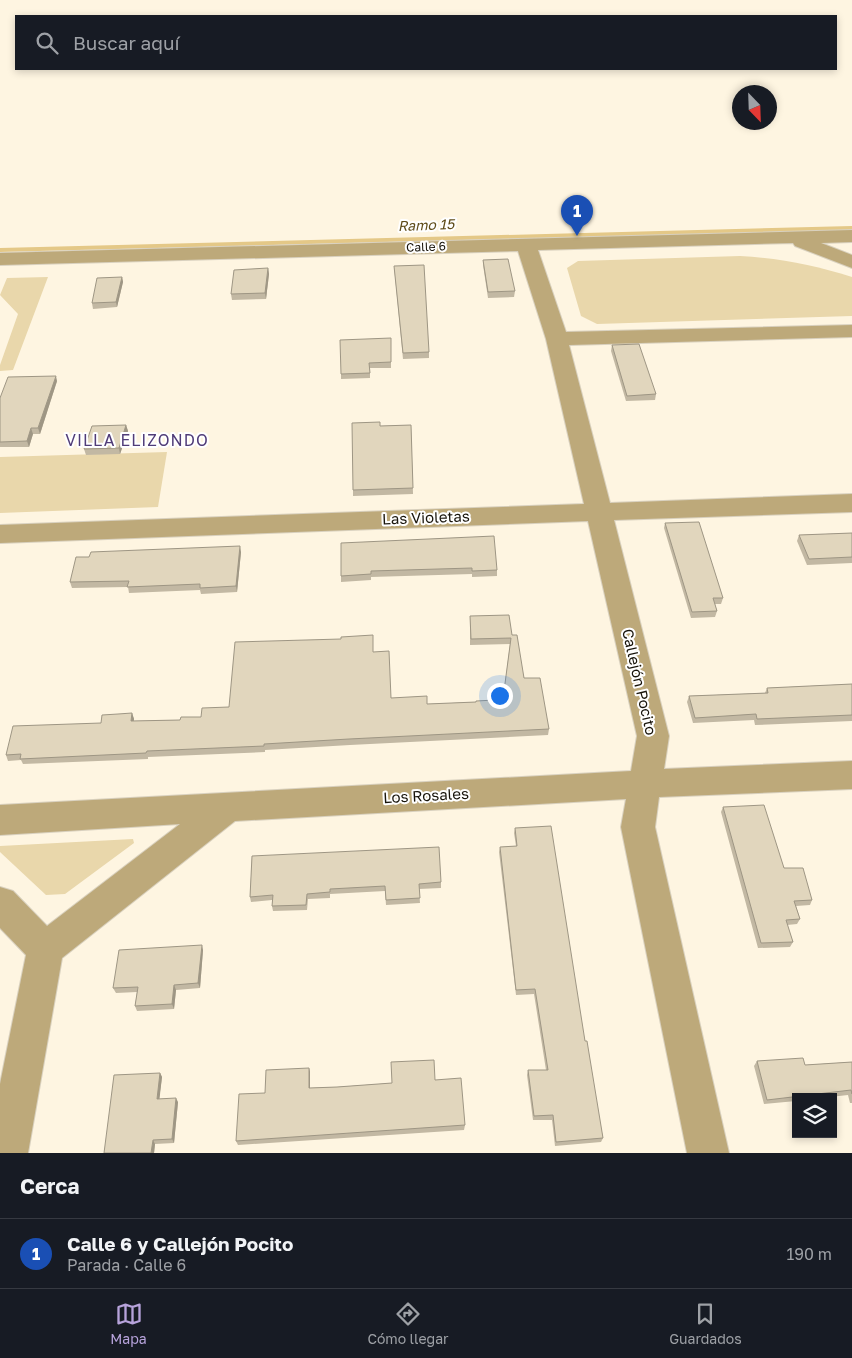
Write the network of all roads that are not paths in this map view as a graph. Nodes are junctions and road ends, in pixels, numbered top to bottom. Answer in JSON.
{"nodes":[{"id":1,"x":852,"y":236,"type":"edge"},
{"id":2,"x":791,"y":237,"type":"junction"},
{"id":3,"x":526,"y":245,"type":"junction"},
{"id":4,"x":0,"y":259,"type":"edge"},
{"id":5,"x":852,"y":262,"type":"edge"},
{"id":6,"x":852,"y":331,"type":"edge"},
{"id":7,"x":557,"y":339,"type":"junction"},
{"id":8,"x":852,"y":503,"type":"edge"},
{"id":9,"x":599,"y":512,"type":"junction"},
{"id":10,"x":0,"y":534,"type":"edge"},
{"id":11,"x":852,"y":775,"type":"edge"},
{"id":12,"x":645,"y":784,"type":"junction"},
{"id":13,"x":228,"y":807,"type":"junction"},
{"id":14,"x":0,"y":820,"type":"edge"},
{"id":15,"x":0,"y":903,"type":"edge"},
{"id":16,"x":45,"y":949,"type":"junction"},
{"id":17,"x":6,"y":1153,"type":"edge"},
{"id":18,"x":708,"y":1153,"type":"edge"}],
"edges":[{"from":1,"to":2,"type":"street","name":"Calle 6"},
{"from":2,"to":3,"type":"street","name":"Calle 6"},
{"from":2,"to":5,"type":"street"},
{"from":3,"to":4,"type":"street","name":"Calle 6"},
{"from":3,"to":7,"type":"street","name":"Callejón Pocito"},
{"from":6,"to":7,"type":"street"},
{"from":7,"to":9,"type":"street","name":"Callejón Pocito"},
{"from":8,"to":9,"type":"street","name":"Las Violetas"},
{"from":9,"to":10,"type":"street","name":"Las Violetas"},
{"from":9,"to":12,"type":"street","name":"Callejón Pocito"},
{"from":11,"to":12,"type":"street","name":"Los Rosales"},
{"from":12,"to":13,"type":"street","name":"Los Rosales"},
{"from":12,"to":18,"type":"street","name":"Callejón Pocito"},
{"from":13,"to":14,"type":"street","name":"Los Rosales"},
{"from":13,"to":16,"type":"street"},
{"from":15,"to":16,"type":"street"},
{"from":16,"to":17,"type":"street"}]}
